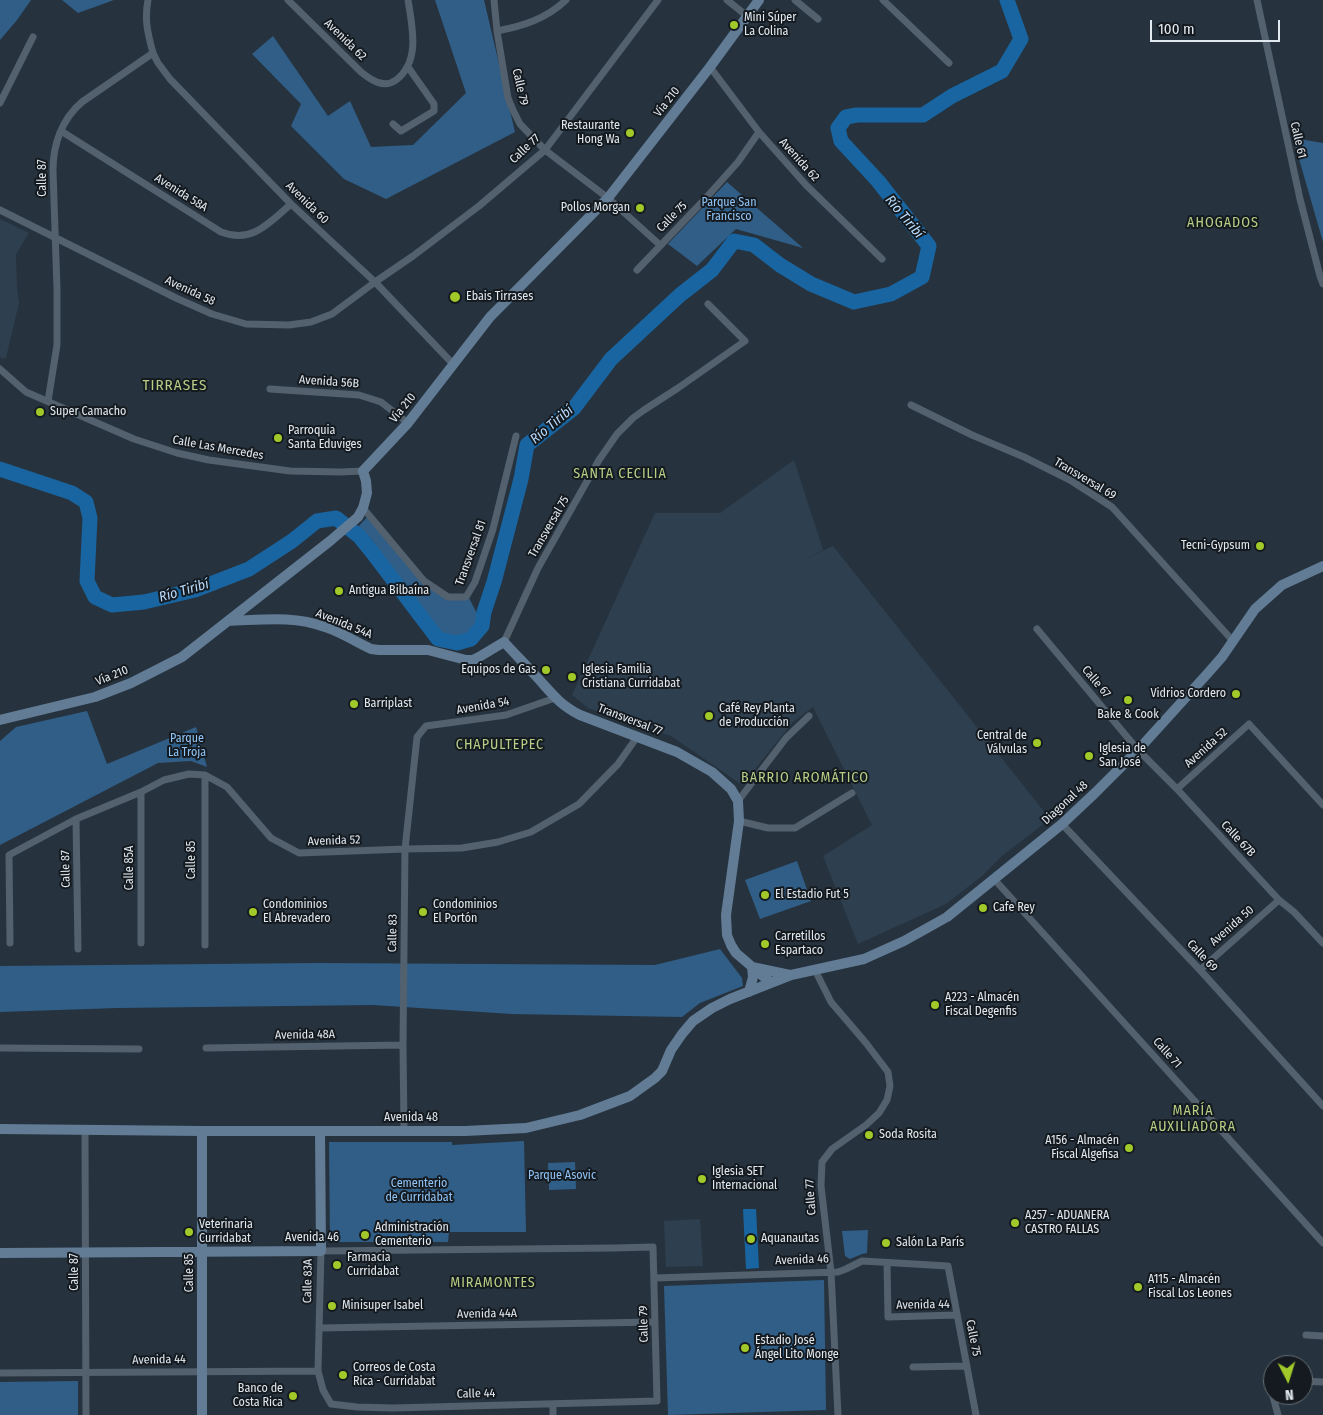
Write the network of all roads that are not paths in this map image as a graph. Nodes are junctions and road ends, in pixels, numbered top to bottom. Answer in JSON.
{"nodes":[{"id":1,"x":148,"y":0,"type":"edge"},
{"id":2,"x":288,"y":0,"type":"edge"},
{"id":3,"x":408,"y":0,"type":"edge"},
{"id":4,"x":494,"y":0,"type":"edge"},
{"id":5,"x":566,"y":0,"type":"edge"},
{"id":6,"x":658,"y":0,"type":"edge"},
{"id":7,"x":727,"y":0,"type":"edge"},
{"id":8,"x":759,"y":0,"type":"edge"},
{"id":9,"x":795,"y":0,"type":"edge"},
{"id":10,"x":884,"y":0,"type":"edge"},
{"id":11,"x":1257,"y":0,"type":"edge"},
{"id":12,"x":747,"y":16,"type":"junction"},
{"id":13,"x":818,"y":19,"type":"dead end"},
{"id":14,"x":497,"y":31,"type":"junction"},
{"id":15,"x":33,"y":36,"type":"dead end"},
{"id":16,"x":153,"y":53,"type":"junction"},
{"id":17,"x":949,"y":63,"type":"dead end"},
{"id":18,"x":408,"y":67,"type":"junction"},
{"id":19,"x":710,"y":67,"type":"junction"},
{"id":20,"x":0,"y":102,"type":"edge"},
{"id":21,"x":393,"y":124,"type":"dead end"},
{"id":22,"x":61,"y":131,"type":"junction"},
{"id":23,"x":760,"y":132,"type":"junction"},
{"id":24,"x":545,"y":150,"type":"junction"},
{"id":25,"x":608,"y":198,"type":"junction"},
{"id":26,"x":291,"y":204,"type":"junction"},
{"id":27,"x":0,"y":210,"type":"edge"},
{"id":28,"x":55,"y":237,"type":"junction"},
{"id":29,"x":660,"y":245,"type":"junction"},
{"id":30,"x":882,"y":259,"type":"dead end"},
{"id":31,"x":637,"y":270,"type":"dead end"},
{"id":32,"x":375,"y":282,"type":"junction"},
{"id":33,"x":1323,"y":284,"type":"edge"},
{"id":34,"x":708,"y":304,"type":"dead end"},
{"id":35,"x":453,"y":364,"type":"junction"},
{"id":36,"x":0,"y":369,"type":"edge"},
{"id":37,"x":270,"y":389,"type":"dead end"},
{"id":38,"x":48,"y":401,"type":"junction"},
{"id":39,"x":911,"y":405,"type":"dead end"},
{"id":40,"x":408,"y":423,"type":"junction"},
{"id":41,"x":516,"y":436,"type":"dead end"},
{"id":42,"x":363,"y":471,"type":"junction"},
{"id":43,"x":361,"y":512,"type":"junction"},
{"id":44,"x":1323,"y":566,"type":"edge"},
{"id":45,"x":228,"y":621,"type":"junction"},
{"id":46,"x":1036,"y":629,"type":"dead end"},
{"id":47,"x":1233,"y":641,"type":"junction"},
{"id":48,"x":504,"y":642,"type":"junction"},
{"id":49,"x":555,"y":698,"type":"junction"},
{"id":50,"x":809,"y":716,"type":"dead end"},
{"id":51,"x":0,"y":720,"type":"edge"},
{"id":52,"x":417,"y":737,"type":"joint"},
{"id":53,"x":637,"y":737,"type":"junction"},
{"id":54,"x":1138,"y":750,"type":"junction"},
{"id":55,"x":205,"y":775,"type":"junction"},
{"id":56,"x":1177,"y":789,"type":"junction"},
{"id":57,"x":141,"y":792,"type":"junction"},
{"id":58,"x":852,"y":793,"type":"dead end"},
{"id":59,"x":738,"y":801,"type":"junction"},
{"id":60,"x":1323,"y":805,"type":"edge"},
{"id":61,"x":76,"y":819,"type":"junction"},
{"id":62,"x":739,"y":821,"type":"junction"},
{"id":63,"x":1062,"y":824,"type":"junction"},
{"id":64,"x":405,"y":849,"type":"junction"},
{"id":65,"x":994,"y":879,"type":"junction"},
{"id":66,"x":1280,"y":900,"type":"junction"},
{"id":67,"x":1323,"y":942,"type":"edge"},
{"id":68,"x":10,"y":943,"type":"dead end"},
{"id":69,"x":141,"y":943,"type":"dead end"},
{"id":70,"x":205,"y":945,"type":"dead end"},
{"id":71,"x":78,"y":949,"type":"dead end"},
{"id":72,"x":752,"y":967,"type":"junction"},
{"id":73,"x":816,"y":970,"type":"junction"},
{"id":74,"x":1200,"y":970,"type":"junction"},
{"id":75,"x":791,"y":975,"type":"junction"},
{"id":76,"x":771,"y":984,"type":"junction"},
{"id":77,"x":748,"y":992,"type":"junction"},
{"id":78,"x":403,"y":1045,"type":"junction"},
{"id":79,"x":0,"y":1048,"type":"edge"},
{"id":80,"x":206,"y":1048,"type":"dead end"},
{"id":81,"x":139,"y":1049,"type":"dead end"},
{"id":82,"x":1322,"y":1103,"type":"edge"},
{"id":83,"x":0,"y":1130,"type":"edge"},
{"id":84,"x":85,"y":1130,"type":"junction"},
{"id":85,"x":404,"y":1130,"type":"junction"},
{"id":86,"x":202,"y":1131,"type":"junction"},
{"id":87,"x":320,"y":1131,"type":"junction"},
{"id":88,"x":1323,"y":1243,"type":"edge"},
{"id":89,"x":653,"y":1246,"type":"joint"},
{"id":90,"x":202,"y":1251,"type":"junction"},
{"id":91,"x":321,"y":1251,"type":"junction"},
{"id":92,"x":86,"y":1252,"type":"junction"},
{"id":93,"x":0,"y":1253,"type":"edge"},
{"id":94,"x":887,"y":1262,"type":"junction"},
{"id":95,"x":948,"y":1266,"type":"joint"},
{"id":96,"x":831,"y":1272,"type":"junction"},
{"id":97,"x":655,"y":1278,"type":"junction"},
{"id":98,"x":957,"y":1315,"type":"junction"},
{"id":99,"x":655,"y":1322,"type":"junction"},
{"id":100,"x":320,"y":1328,"type":"junction"},
{"id":101,"x":1306,"y":1335,"type":"dead end"},
{"id":102,"x":1323,"y":1336,"type":"edge"},
{"id":103,"x":967,"y":1366,"type":"junction"},
{"id":104,"x":913,"y":1368,"type":"dead end"},
{"id":105,"x":202,"y":1371,"type":"junction"},
{"id":106,"x":318,"y":1371,"type":"junction"},
{"id":107,"x":86,"y":1372,"type":"junction"},
{"id":108,"x":0,"y":1373,"type":"edge"},
{"id":109,"x":657,"y":1401,"type":"joint"},
{"id":110,"x":553,"y":1404,"type":"junction"},
{"id":111,"x":86,"y":1415,"type":"edge"},
{"id":112,"x":202,"y":1415,"type":"edge"},
{"id":113,"x":552,"y":1415,"type":"edge"},
{"id":114,"x":838,"y":1415,"type":"edge"},
{"id":115,"x":976,"y":1415,"type":"edge"}],
"edges":[{"from":1,"to":16,"type":"street"},
{"from":2,"to":18,"type":"street","name":"Avenida 62"},
{"from":3,"to":18,"type":"street"},
{"from":4,"to":14,"type":"street","name":"Calle 79"},
{"from":5,"to":14,"type":"street"},
{"from":6,"to":24,"type":"street","name":"Calle 77"},
{"from":7,"to":12,"type":"street"},
{"from":8,"to":12,"type":"street","name":"Vía 210"},
{"from":9,"to":13,"type":"street"},
{"from":10,"to":17,"type":"street"},
{"from":11,"to":33,"type":"street","name":"Calle 61"},
{"from":12,"to":19,"type":"street","name":"Vía 210"},
{"from":14,"to":24,"type":"street","name":"Calle 79"},
{"from":15,"to":20,"type":"street"},
{"from":16,"to":22,"type":"street","name":"Calle 87"},
{"from":16,"to":26,"type":"street","name":"Avenida 60"},
{"from":18,"to":21,"type":"street"},
{"from":19,"to":23,"type":"street","name":"Avenida 62"},
{"from":19,"to":25,"type":"street","name":"Vía 210"},
{"from":22,"to":26,"type":"street","name":"Avenida 58A"},
{"from":22,"to":28,"type":"street","name":"Calle 87"},
{"from":23,"to":29,"type":"street","name":"Calle 75"},
{"from":23,"to":30,"type":"street","name":"Avenida 62"},
{"from":24,"to":25,"type":"street","name":"Calle 79"},
{"from":24,"to":32,"type":"street","name":"Calle 77"},
{"from":25,"to":29,"type":"street"},
{"from":25,"to":35,"type":"street","name":"Vía 210"},
{"from":26,"to":32,"type":"street","name":"Avenida 60"},
{"from":27,"to":28,"type":"street","name":"Avenida 58"},
{"from":28,"to":32,"type":"street","name":"Avenida 58"},
{"from":28,"to":38,"type":"street","name":"Calle 87"},
{"from":29,"to":31,"type":"street","name":"Calle 75"},
{"from":32,"to":35,"type":"street","name":"Avenida 60"},
{"from":34,"to":48,"type":"street","name":"Transversal 75"},
{"from":35,"to":40,"type":"street","name":"Vía 210"},
{"from":36,"to":38,"type":"street","name":"Calle Las Mercedes"},
{"from":37,"to":40,"type":"street","name":"Avenida 56B"},
{"from":38,"to":42,"type":"street","name":"Calle Las Mercedes"},
{"from":39,"to":47,"type":"street","name":"Transversal 69"},
{"from":40,"to":42,"type":"street","name":"Vía 210"},
{"from":41,"to":43,"type":"street","name":"Transversal 81"},
{"from":42,"to":43,"type":"street"},
{"from":43,"to":45,"type":"street","name":"Vía 210"},
{"from":44,"to":47,"type":"street","name":"Diagonal 48"},
{"from":45,"to":48,"type":"street","name":"Avenida 54A"},
{"from":45,"to":51,"type":"street","name":"Vía 210"},
{"from":46,"to":54,"type":"street","name":"Calle 67"},
{"from":47,"to":54,"type":"street","name":"Diagonal 48"},
{"from":48,"to":49,"type":"street","name":"Transversal 77"},
{"from":49,"to":52,"type":"street","name":"Avenida 54"},
{"from":49,"to":53,"type":"street","name":"Transversal 77"},
{"from":50,"to":59,"type":"street"},
{"from":52,"to":64,"type":"street","name":"Calle 83"},
{"from":53,"to":59,"type":"street","name":"Transversal 77"},
{"from":53,"to":64,"type":"street","name":"Avenida 52"},
{"from":54,"to":56,"type":"street","name":"Calle 67B"},
{"from":54,"to":63,"type":"street","name":"Diagonal 48"},
{"from":55,"to":57,"type":"street"},
{"from":55,"to":64,"type":"street","name":"Avenida 52"},
{"from":55,"to":70,"type":"street","name":"Calle 85"},
{"from":56,"to":60,"type":"street","name":"Avenida 52"},
{"from":56,"to":66,"type":"street","name":"Calle 67B"},
{"from":57,"to":61,"type":"street"},
{"from":57,"to":69,"type":"street","name":"Calle 85A"},
{"from":58,"to":62,"type":"street"},
{"from":59,"to":62,"type":"street"},
{"from":61,"to":68,"type":"street"},
{"from":61,"to":71,"type":"street","name":"Calle 87"},
{"from":62,"to":72,"type":"street"},
{"from":63,"to":65,"type":"street","name":"Diagonal 48"},
{"from":63,"to":74,"type":"street","name":"Calle 69"},
{"from":64,"to":78,"type":"street","name":"Calle 83"},
{"from":65,"to":73,"type":"street","name":"Diagonal 48"},
{"from":65,"to":88,"type":"street","name":"Calle 71"},
{"from":66,"to":67,"type":"street","name":"Calle 67B"},
{"from":66,"to":74,"type":"street","name":"Avenida 50"},
{"from":72,"to":75,"type":"street"},
{"from":72,"to":76,"type":"street"},
{"from":72,"to":77,"type":"street"},
{"from":73,"to":75,"type":"street","name":"Diagonal 48"},
{"from":73,"to":96,"type":"street","name":"Calle 77"},
{"from":74,"to":82,"type":"street","name":"Calle 69"},
{"from":75,"to":76,"type":"street","name":"Diagonal 48"},
{"from":76,"to":77,"type":"street","name":"Avenida 48"},
{"from":77,"to":85,"type":"street","name":"Avenida 48"},
{"from":78,"to":80,"type":"street","name":"Avenida 48A"},
{"from":78,"to":85,"type":"street","name":"Calle 83"},
{"from":79,"to":81,"type":"street"},
{"from":83,"to":84,"type":"street","name":"Avenida 48"},
{"from":84,"to":86,"type":"street","name":"Avenida 48"},
{"from":84,"to":92,"type":"street","name":"Calle 87"},
{"from":85,"to":87,"type":"street","name":"Avenida 48"},
{"from":86,"to":87,"type":"street","name":"Avenida 48"},
{"from":86,"to":90,"type":"street","name":"Calle 85"},
{"from":87,"to":91,"type":"street","name":"Calle 83A"},
{"from":89,"to":91,"type":"street","name":"Avenida 46"},
{"from":89,"to":97,"type":"street","name":"Calle 79"},
{"from":90,"to":91,"type":"street","name":"Avenida 46"},
{"from":90,"to":92,"type":"street","name":"Avenida 46"},
{"from":90,"to":105,"type":"street","name":"Calle 85"},
{"from":91,"to":100,"type":"street","name":"Calle 83A"},
{"from":92,"to":93,"type":"street","name":"Avenida 46"},
{"from":92,"to":107,"type":"street","name":"Calle 87"},
{"from":94,"to":95,"type":"street","name":"Avenida 46"},
{"from":94,"to":96,"type":"street","name":"Avenida 46"},
{"from":94,"to":98,"type":"street","name":"Avenida 44"},
{"from":95,"to":98,"type":"street","name":"Calle 75"},
{"from":96,"to":97,"type":"street","name":"Avenida 46"},
{"from":96,"to":114,"type":"street","name":"Calle 77"},
{"from":97,"to":99,"type":"street","name":"Calle 79"},
{"from":98,"to":103,"type":"street","name":"Calle 75"},
{"from":99,"to":100,"type":"street","name":"Avenida 44A"},
{"from":99,"to":109,"type":"street","name":"Calle 79"},
{"from":100,"to":106,"type":"street","name":"Calle 83A"},
{"from":101,"to":102,"type":"street"},
{"from":103,"to":104,"type":"street"},
{"from":103,"to":115,"type":"street","name":"Calle 75"},
{"from":105,"to":106,"type":"street","name":"Avenida 44"},
{"from":105,"to":107,"type":"street","name":"Avenida 44"},
{"from":105,"to":112,"type":"street","name":"Calle 85"},
{"from":106,"to":110,"type":"street","name":"Calle 44"},
{"from":107,"to":108,"type":"street","name":"Avenida 44"},
{"from":107,"to":111,"type":"street","name":"Calle 87"},
{"from":109,"to":110,"type":"street","name":"Calle 44"},
{"from":110,"to":113,"type":"street"}]}
